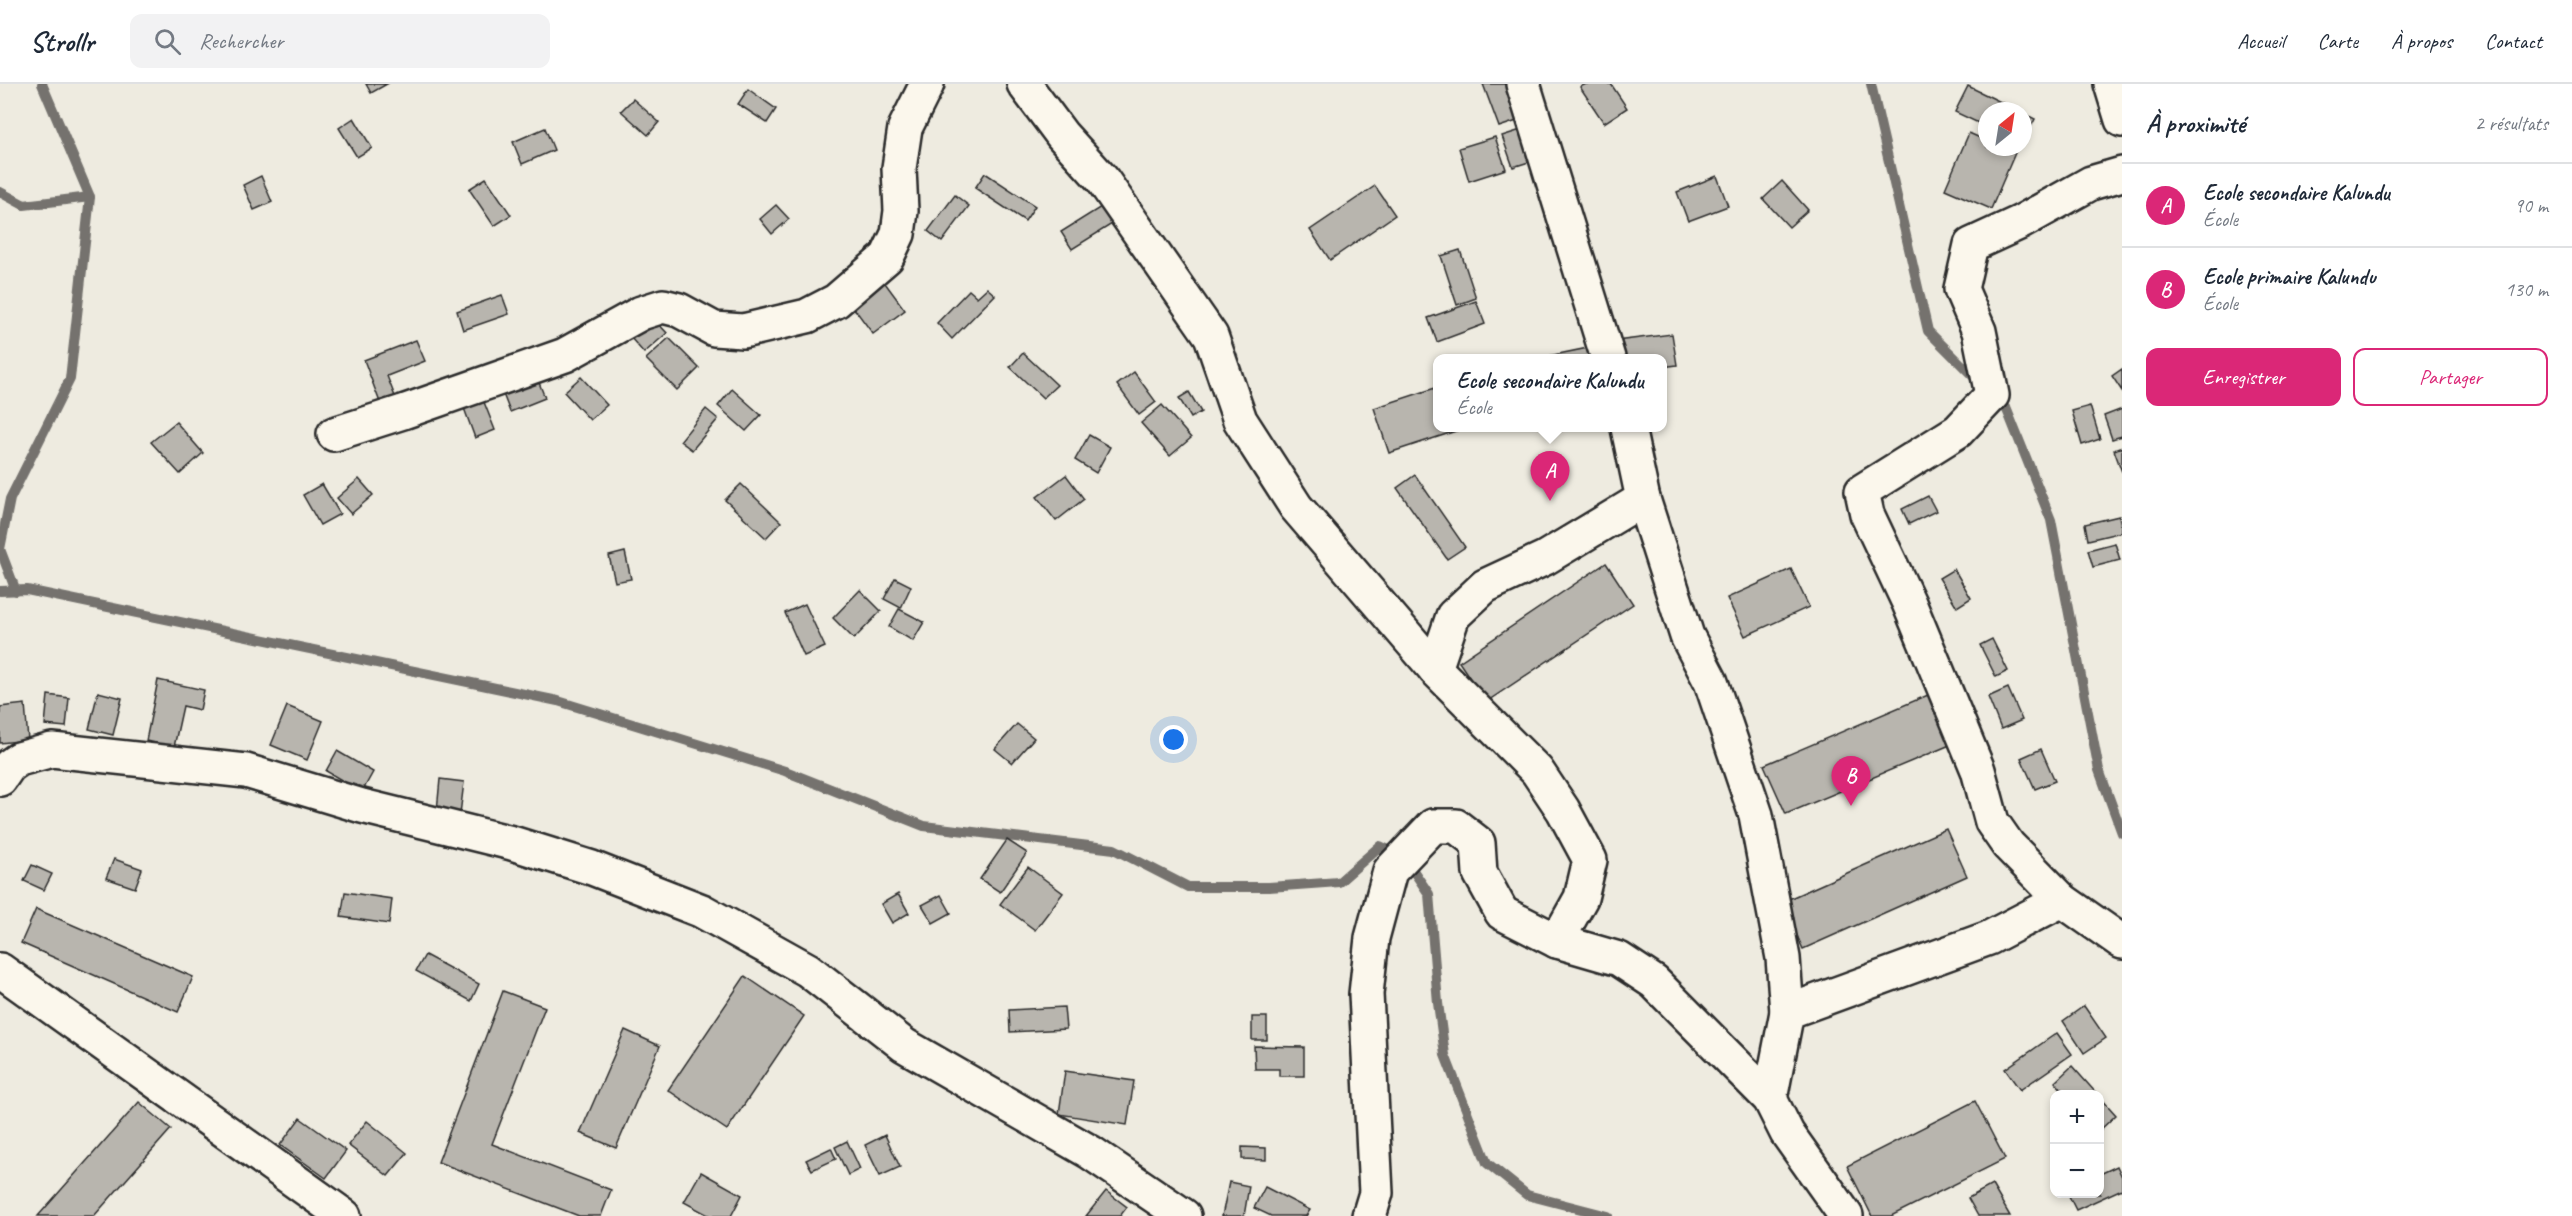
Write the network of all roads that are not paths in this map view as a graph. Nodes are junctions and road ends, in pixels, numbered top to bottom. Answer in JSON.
{"nodes":[{"id":1,"x":927,"y":84,"type":"edge"},
{"id":2,"x":1024,"y":84,"type":"edge"},
{"id":3,"x":1523,"y":84,"type":"edge"},
{"id":4,"x":2111,"y":84,"type":"edge"},
{"id":5,"x":2122,"y":120,"type":"edge"},
{"id":6,"x":2122,"y":174,"type":"edge"},
{"id":7,"x":1607,"y":354,"type":"edge"},
{"id":8,"x":1629,"y":432,"type":"edge"},
{"id":9,"x":334,"y":434,"type":"dead end"},
{"id":10,"x":1643,"y":499,"type":"junction"},
{"id":11,"x":1435,"y":669,"type":"junction"},
{"id":12,"x":0,"y":779,"type":"edge"},
{"id":13,"x":2062,"y":900,"type":"junction"},
{"id":14,"x":1557,"y":941,"type":"junction"},
{"id":15,"x":2122,"y":942,"type":"edge"},
{"id":16,"x":0,"y":970,"type":"edge"},
{"id":17,"x":1787,"y":1012,"type":"junction"},
{"id":18,"x":1770,"y":1099,"type":"junction"},
{"id":19,"x":344,"y":1216,"type":"edge"},
{"id":20,"x":1184,"y":1216,"type":"edge"},
{"id":21,"x":1369,"y":1216,"type":"edge"},
{"id":22,"x":1846,"y":1216,"type":"edge"}],
"edges":[{"from":1,"to":9,"type":"street"},
{"from":2,"to":11,"type":"street"},
{"from":3,"to":7,"type":"street"},
{"from":4,"to":5,"type":"street"},
{"from":6,"to":13,"type":"street"},
{"from":8,"to":10,"type":"street"},
{"from":10,"to":11,"type":"street"},
{"from":10,"to":17,"type":"street"},
{"from":11,"to":14,"type":"street"},
{"from":12,"to":20,"type":"street"},
{"from":13,"to":15,"type":"street"},
{"from":13,"to":17,"type":"street"},
{"from":14,"to":18,"type":"street"},
{"from":14,"to":21,"type":"street"},
{"from":16,"to":19,"type":"street"},
{"from":17,"to":18,"type":"street"},
{"from":18,"to":22,"type":"street"}]}
